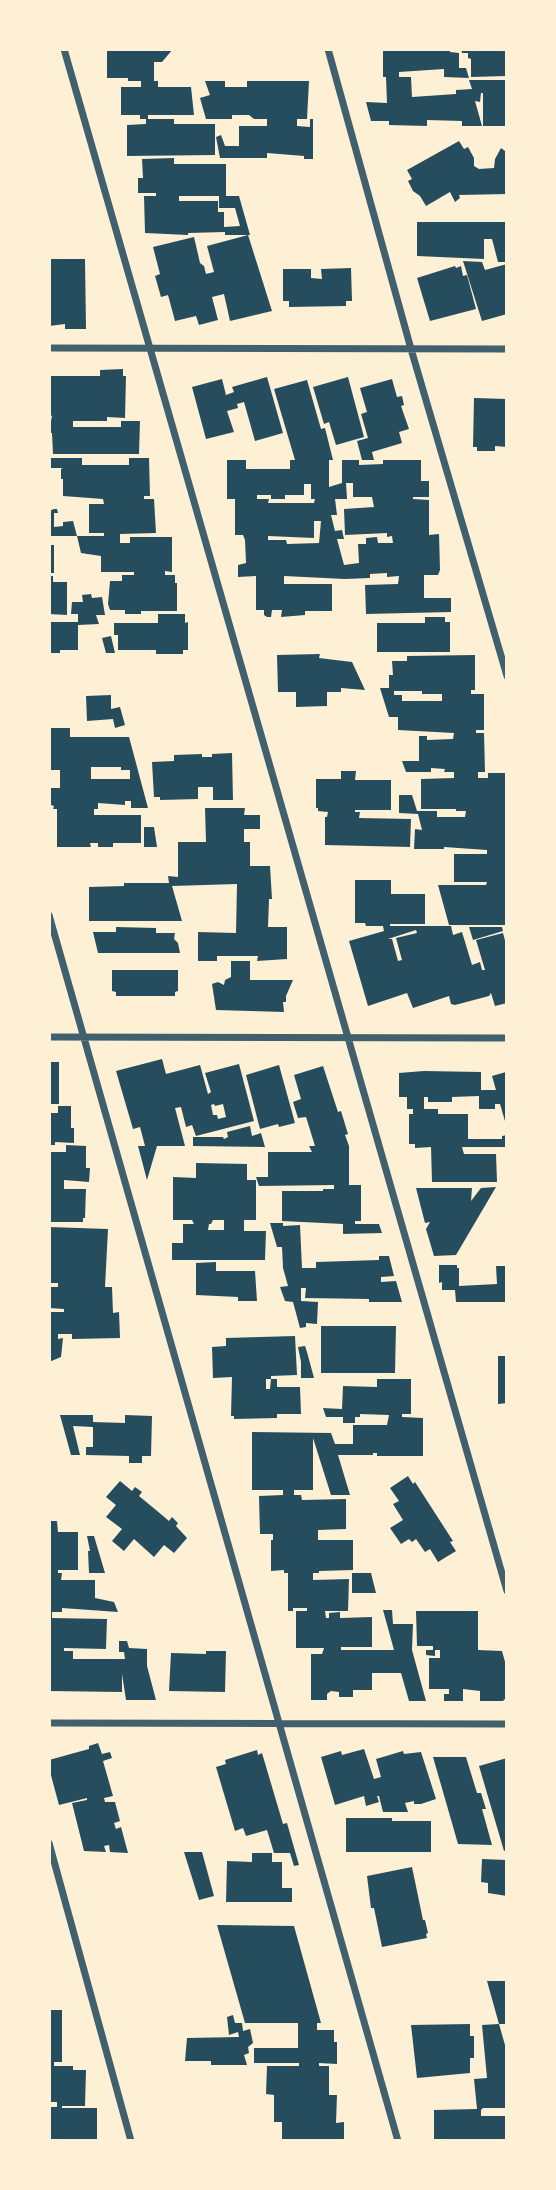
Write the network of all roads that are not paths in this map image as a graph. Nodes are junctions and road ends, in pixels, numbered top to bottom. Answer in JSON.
{"nodes":[{"id":1,"x":64,"y":49,"type":"edge"},
{"id":2,"x":328,"y":49,"type":"edge"},
{"id":3,"x":49,"y":348,"type":"edge"},
{"id":4,"x":150,"y":348,"type":"junction"},
{"id":5,"x":411,"y":349,"type":"junction"},
{"id":6,"x":507,"y":349,"type":"edge"},
{"id":7,"x":507,"y":676,"type":"edge"},
{"id":8,"x":49,"y":915,"type":"edge"},
{"id":9,"x":49,"y":1037,"type":"edge"},
{"id":10,"x":84,"y":1037,"type":"junction"},
{"id":11,"x":348,"y":1037,"type":"junction"},
{"id":12,"x":507,"y":1038,"type":"edge"},
{"id":13,"x":507,"y":1591,"type":"edge"},
{"id":14,"x":49,"y":1723,"type":"edge"},
{"id":15,"x":280,"y":1723,"type":"junction"},
{"id":16,"x":507,"y":1724,"type":"edge"},
{"id":17,"x":49,"y":1843,"type":"edge"},
{"id":18,"x":131,"y":2141,"type":"edge"},
{"id":19,"x":398,"y":2141,"type":"edge"}],
"edges":[{"from":1,"to":4,"type":"street"},
{"from":2,"to":5,"type":"street"},
{"from":3,"to":4,"type":"street"},
{"from":4,"to":5,"type":"street"},
{"from":4,"to":11,"type":"street"},
{"from":5,"to":6,"type":"street"},
{"from":5,"to":7,"type":"street"},
{"from":8,"to":10,"type":"street"},
{"from":9,"to":10,"type":"street"},
{"from":10,"to":11,"type":"street"},
{"from":10,"to":15,"type":"street"},
{"from":11,"to":12,"type":"street"},
{"from":11,"to":13,"type":"street"},
{"from":14,"to":15,"type":"street"},
{"from":15,"to":16,"type":"street"},
{"from":15,"to":19,"type":"street"},
{"from":17,"to":18,"type":"street"}]}
